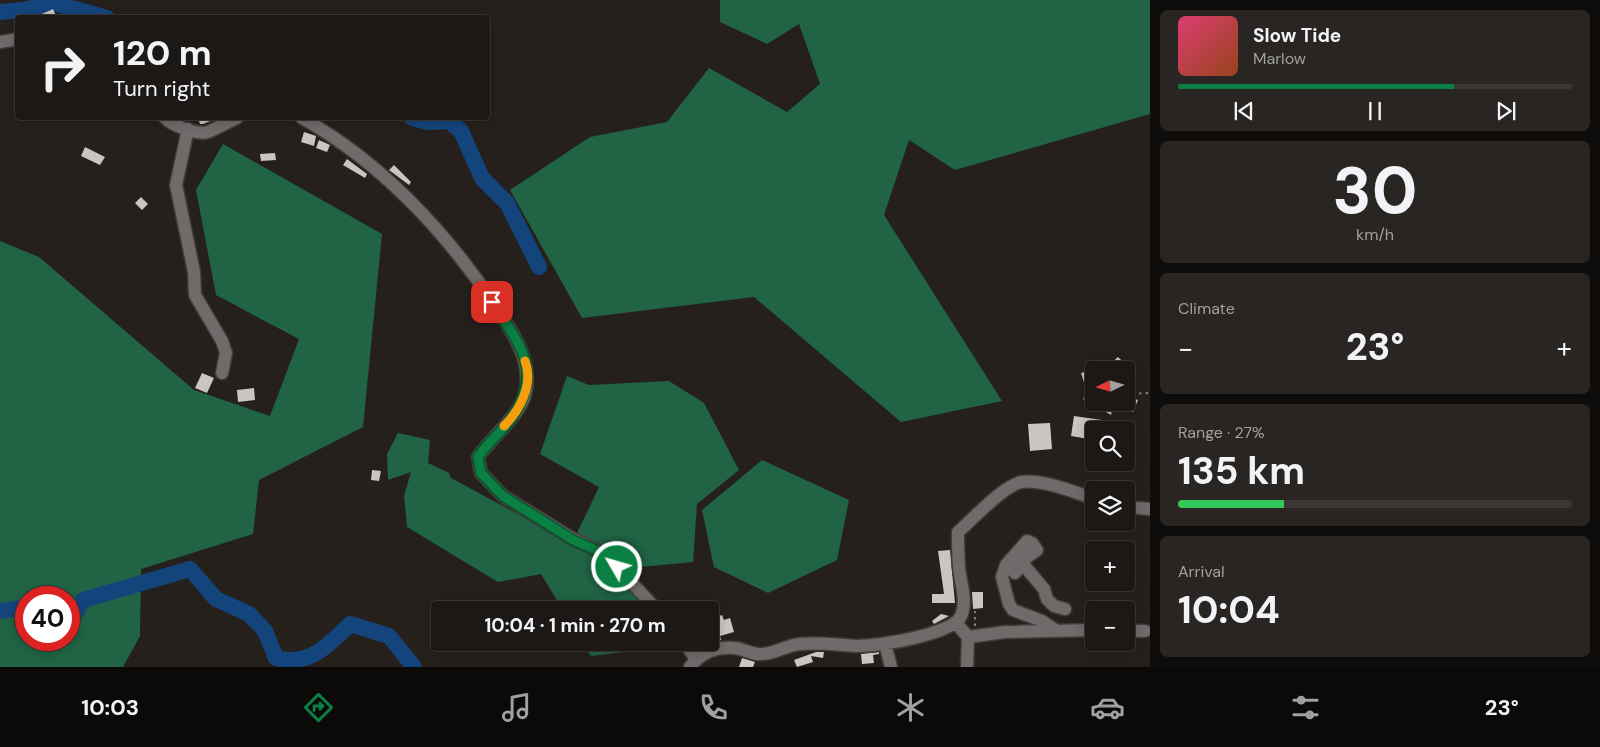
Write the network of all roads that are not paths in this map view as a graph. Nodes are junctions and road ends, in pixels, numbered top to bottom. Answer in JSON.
{"nodes":[{"id":1,"x":15,"y":40,"type":"edge"},
{"id":2,"x":0,"y":42,"type":"edge"},
{"id":3,"x":167,"y":120,"type":"edge"},
{"id":4,"x":233,"y":120,"type":"edge"},
{"id":5,"x":305,"y":120,"type":"edge"},
{"id":6,"x":188,"y":129,"type":"junction"},
{"id":7,"x":222,"y":373,"type":"dead end"},
{"id":8,"x":1085,"y":496,"type":"edge"},
{"id":9,"x":1135,"y":507,"type":"edge"},
{"id":10,"x":1150,"y":509,"type":"edge"},
{"id":11,"x":649,"y":601,"type":"edge"},
{"id":12,"x":1065,"y":609,"type":"dead end"},
{"id":13,"x":956,"y":623,"type":"junction"},
{"id":14,"x":1055,"y":630,"type":"junction"},
{"id":15,"x":1085,"y":630,"type":"edge"},
{"id":16,"x":1135,"y":631,"type":"edge"},
{"id":17,"x":1144,"y":631,"type":"dead end"},
{"id":18,"x":971,"y":637,"type":"junction"},
{"id":19,"x":885,"y":643,"type":"junction"},
{"id":20,"x":688,"y":651,"type":"edge"},
{"id":21,"x":693,"y":663,"type":"edge"},
{"id":22,"x":891,"y":667,"type":"edge"},
{"id":23,"x":967,"y":667,"type":"edge"}],
"edges":[{"from":1,"to":2,"type":"street"},
{"from":3,"to":6,"type":"street"},
{"from":4,"to":6,"type":"street"},
{"from":5,"to":11,"type":"street"},
{"from":6,"to":7,"type":"street"},
{"from":8,"to":13,"type":"street"},
{"from":9,"to":10,"type":"street"},
{"from":12,"to":14,"type":"street"},
{"from":13,"to":18,"type":"street"},
{"from":13,"to":19,"type":"street"},
{"from":14,"to":15,"type":"street"},
{"from":14,"to":18,"type":"street"},
{"from":16,"to":17,"type":"street"},
{"from":18,"to":23,"type":"street"},
{"from":19,"to":21,"type":"street"},
{"from":19,"to":22,"type":"street"},
{"from":20,"to":21,"type":"street"}]}
